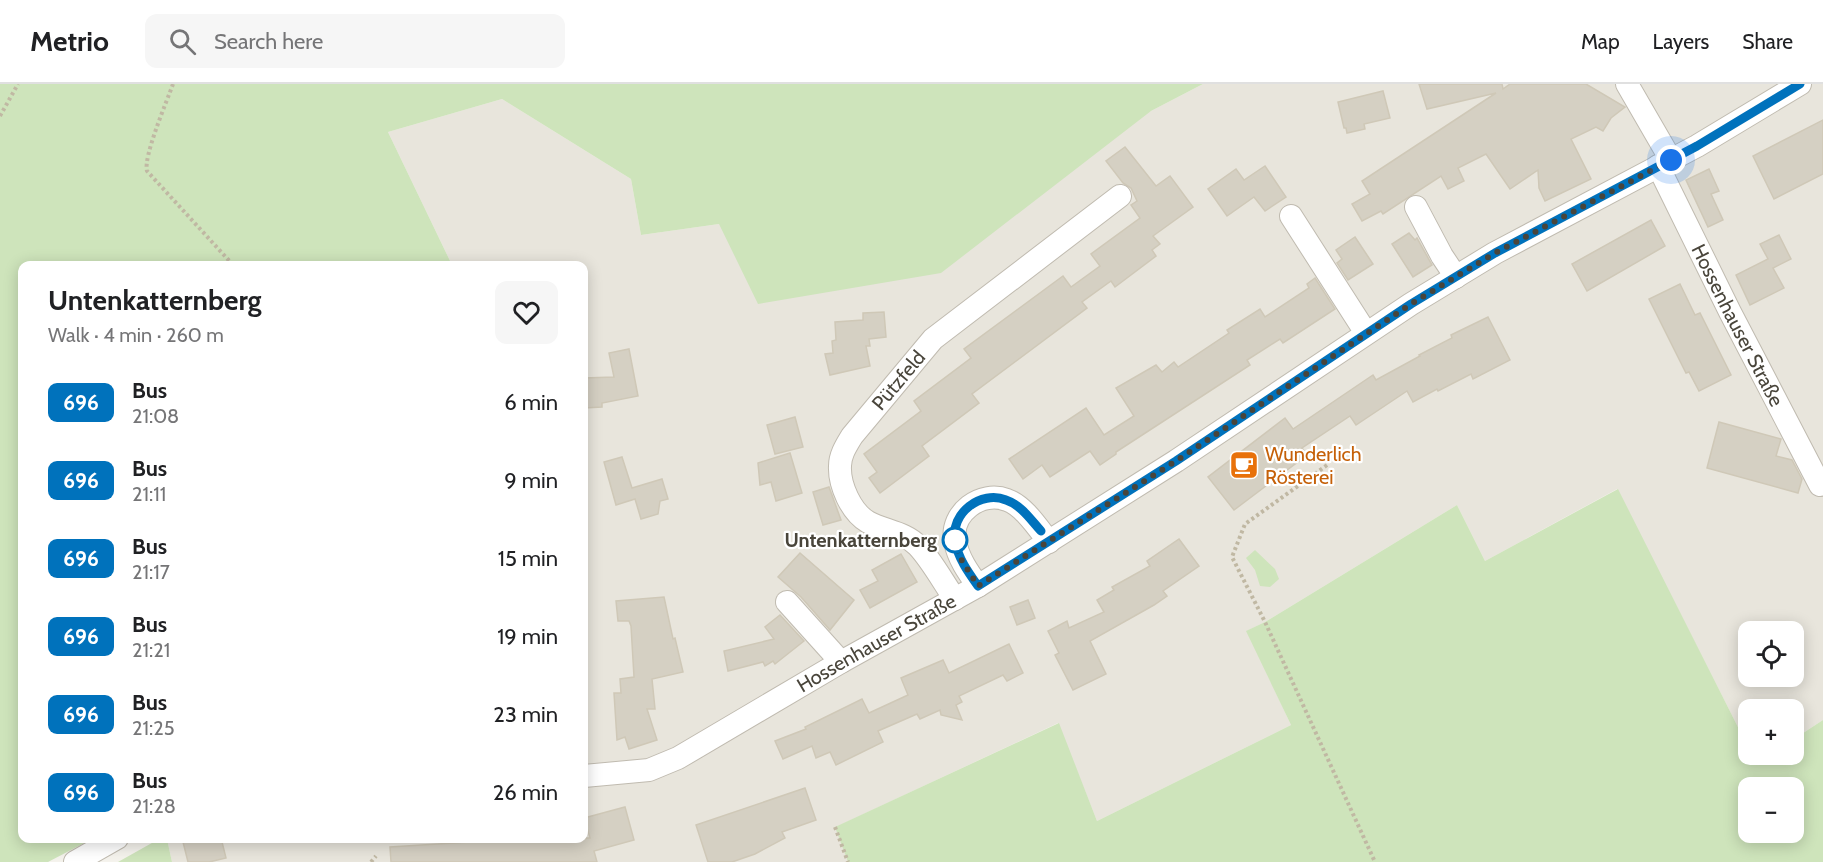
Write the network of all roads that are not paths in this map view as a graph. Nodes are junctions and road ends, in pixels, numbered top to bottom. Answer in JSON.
{"nodes":[{"id":1,"x":1627,"y":84,"type":"edge"},
{"id":2,"x":1800,"y":84,"type":"edge"},
{"id":3,"x":1664,"y":163,"type":"junction"},
{"id":4,"x":1120,"y":196,"type":"dead end"},
{"id":5,"x":1416,"y":207,"type":"dead end"},
{"id":6,"x":1291,"y":216,"type":"dead end"},
{"id":7,"x":1456,"y":277,"type":"junction"},
{"id":8,"x":1366,"y":333,"type":"junction"},
{"id":9,"x":1820,"y":485,"type":"dead end"},
{"id":10,"x":1049,"y":542,"type":"junction"},
{"id":11,"x":978,"y":586,"type":"junction"},
{"id":12,"x":955,"y":599,"type":"junction"},
{"id":13,"x":787,"y":602,"type":"dead end"},
{"id":14,"x":841,"y":662,"type":"junction"},
{"id":15,"x":588,"y":776,"type":"edge"},
{"id":16,"x":108,"y":843,"type":"edge"},
{"id":17,"x":75,"y":862,"type":"edge"}],
"edges":[{"from":1,"to":3,"type":"street"},
{"from":2,"to":3,"type":"street","name":"Hossenhauser Straße"},
{"from":3,"to":7,"type":"street","name":"Hossenhauser Straße"},
{"from":3,"to":9,"type":"street","name":"Hossenhauser Straße"},
{"from":4,"to":12,"type":"street","name":"Pützfeld"},
{"from":5,"to":7,"type":"street"},
{"from":6,"to":8,"type":"street"},
{"from":7,"to":8,"type":"street","name":"Hossenhauser Straße"},
{"from":8,"to":10,"type":"street","name":"Hossenhauser Straße"},
{"from":10,"to":11,"type":"street","name":"Hossenhauser Straße"},
{"from":10,"to":11,"type":"street"},
{"from":11,"to":12,"type":"street","name":"Hossenhauser Straße"},
{"from":12,"to":14,"type":"street","name":"Hossenhauser Straße"},
{"from":13,"to":14,"type":"street"},
{"from":14,"to":15,"type":"street","name":"Hossenhauser Straße"},
{"from":16,"to":17,"type":"street"}]}
